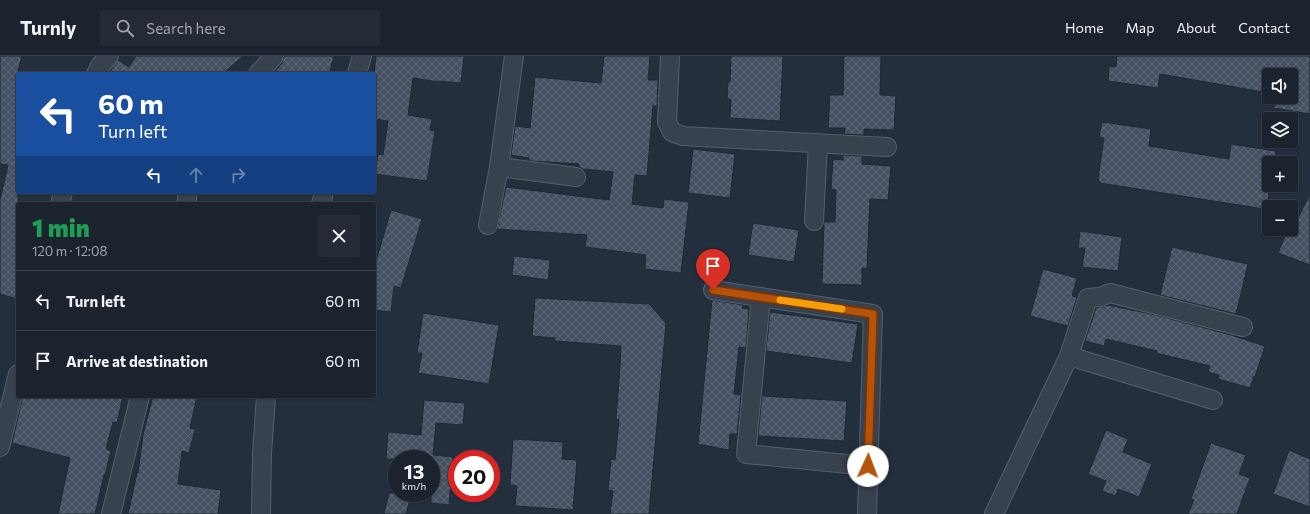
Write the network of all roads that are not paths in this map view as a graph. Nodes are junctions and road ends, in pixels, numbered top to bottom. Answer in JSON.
{"nodes":[{"id":1,"x":109,"y":56,"type":"edge"},
{"id":2,"x":274,"y":56,"type":"edge"},
{"id":3,"x":362,"y":56,"type":"edge"},
{"id":4,"x":514,"y":56,"type":"edge"},
{"id":5,"x":670,"y":56,"type":"edge"},
{"id":6,"x":97,"y":72,"type":"edge"},
{"id":7,"x":260,"y":72,"type":"edge"},
{"id":8,"x":358,"y":72,"type":"edge"},
{"id":9,"x":818,"y":143,"type":"junction"},
{"id":10,"x":887,"y":147,"type":"dead end"},
{"id":11,"x":499,"y":166,"type":"junction"},
{"id":12,"x":576,"y":177,"type":"dead end"},
{"id":13,"x":814,"y":221,"type":"dead end"},
{"id":14,"x":488,"y":225,"type":"dead end"},
{"id":15,"x":713,"y":290,"type":"dead end"},
{"id":16,"x":761,"y":297,"type":"junction"},
{"id":17,"x":1243,"y":327,"type":"dead end"},
{"id":18,"x":1069,"y":356,"type":"junction"},
{"id":19,"x":16,"y":382,"type":"edge"},
{"id":20,"x":140,"y":398,"type":"edge"},
{"id":21,"x":266,"y":398,"type":"edge"},
{"id":22,"x":1213,"y":400,"type":"dead end"},
{"id":23,"x":0,"y":447,"type":"edge"},
{"id":24,"x":868,"y":474,"type":"junction"},
{"id":25,"x":111,"y":514,"type":"edge"},
{"id":26,"x":261,"y":514,"type":"edge"},
{"id":27,"x":867,"y":514,"type":"edge"},
{"id":28,"x":994,"y":514,"type":"edge"}],
"edges":[{"from":1,"to":6,"type":"street"},
{"from":2,"to":7,"type":"street"},
{"from":3,"to":8,"type":"street"},
{"from":4,"to":11,"type":"street"},
{"from":5,"to":9,"type":"street"},
{"from":9,"to":10,"type":"street"},
{"from":9,"to":13,"type":"street"},
{"from":11,"to":12,"type":"street"},
{"from":11,"to":14,"type":"street"},
{"from":15,"to":16,"type":"street"},
{"from":16,"to":24,"type":"street"},
{"from":16,"to":24,"type":"street"},
{"from":17,"to":18,"type":"street"},
{"from":18,"to":22,"type":"street"},
{"from":18,"to":28,"type":"street"},
{"from":19,"to":23,"type":"street"},
{"from":20,"to":25,"type":"street"},
{"from":21,"to":26,"type":"street"},
{"from":24,"to":27,"type":"street"}]}
